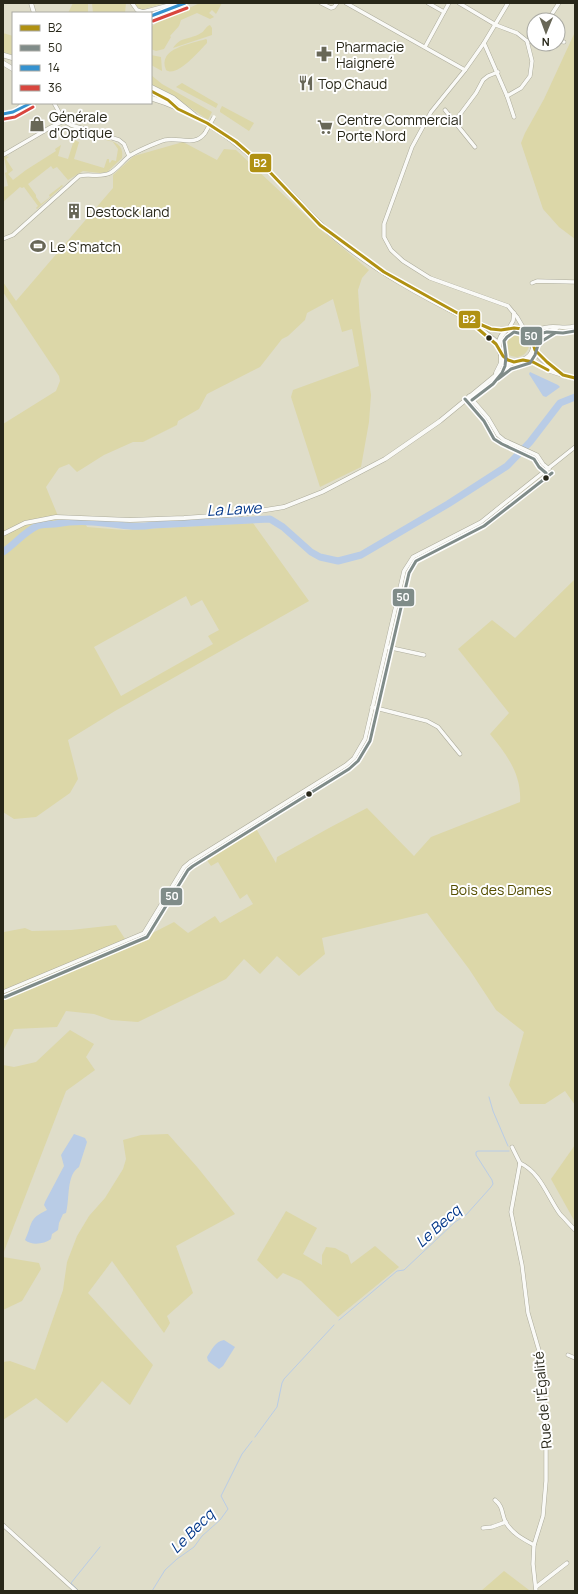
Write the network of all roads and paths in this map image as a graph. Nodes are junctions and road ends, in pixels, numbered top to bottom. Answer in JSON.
{"nodes":[{"id":1,"x":132,"y":3,"type":"edge"},
{"id":2,"x":177,"y":3,"type":"edge"},
{"id":3,"x":185,"y":3,"type":"edge"},
{"id":4,"x":321,"y":3,"type":"edge"},
{"id":5,"x":337,"y":3,"type":"edge"},
{"id":6,"x":346,"y":3,"type":"edge"},
{"id":7,"x":428,"y":3,"type":"edge"},
{"id":8,"x":449,"y":3,"type":"edge"},
{"id":9,"x":459,"y":3,"type":"edge"},
{"id":10,"x":508,"y":3,"type":"edge"},
{"id":11,"x":559,"y":3,"type":"edge"},
{"id":12,"x":444,"y":12,"type":"junction"},
{"id":13,"x":553,"y":12,"type":"edge"},
{"id":14,"x":152,"y":16,"type":"edge"},
{"id":15,"x":496,"y":24,"type":"junction"},
{"id":16,"x":526,"y":41,"type":"edge"},
{"id":17,"x":484,"y":43,"type":"junction"},
{"id":18,"x":425,"y":47,"type":"junction"},
{"id":19,"x":530,"y":52,"type":"edge"},
{"id":20,"x":3,"y":63,"type":"edge"},
{"id":21,"x":12,"y":68,"type":"edge"},
{"id":22,"x":465,"y":70,"type":"junction"},
{"id":23,"x":498,"y":72,"type":"junction"},
{"id":24,"x":152,"y":88,"type":"edge"},
{"id":25,"x":507,"y":96,"type":"junction"},
{"id":26,"x":152,"y":98,"type":"edge"},
{"id":27,"x":23,"y":104,"type":"edge"},
{"id":28,"x":29,"y":104,"type":"edge"},
{"id":29,"x":56,"y":104,"type":"edge"},
{"id":30,"x":445,"y":110,"type":"dead end"},
{"id":31,"x":15,"y":112,"type":"junction"},
{"id":32,"x":3,"y":114,"type":"edge"},
{"id":33,"x":214,"y":117,"type":"dead end"},
{"id":34,"x":514,"y":117,"type":"dead end"},
{"id":35,"x":197,"y":118,"type":"junction"},
{"id":36,"x":64,"y":121,"type":"junction"},
{"id":37,"x":455,"y":121,"type":"junction"},
{"id":38,"x":475,"y":147,"type":"dead end"},
{"id":39,"x":3,"y":154,"type":"edge"},
{"id":40,"x":129,"y":156,"type":"junction"},
{"id":41,"x":3,"y":239,"type":"edge"},
{"id":42,"x":575,"y":282,"type":"edge"},
{"id":43,"x":532,"y":283,"type":"dead end"},
{"id":44,"x":514,"y":313,"type":"junction"},
{"id":45,"x":468,"y":319,"type":"junction"},
{"id":46,"x":575,"y":326,"type":"edge"},
{"id":47,"x":558,"y":327,"type":"junction"},
{"id":48,"x":508,"y":329,"type":"junction"},
{"id":49,"x":525,"y":329,"type":"junction"},
{"id":50,"x":534,"y":343,"type":"junction"},
{"id":51,"x":499,"y":344,"type":"junction"},
{"id":52,"x":533,"y":350,"type":"junction"},
{"id":53,"x":501,"y":353,"type":"junction"},
{"id":54,"x":523,"y":360,"type":"junction"},
{"id":55,"x":514,"y":362,"type":"junction"},
{"id":56,"x":554,"y":371,"type":"junction"},
{"id":57,"x":495,"y":375,"type":"junction"},
{"id":58,"x":575,"y":378,"type":"edge"},
{"id":59,"x":470,"y":396,"type":"junction"},
{"id":60,"x":575,"y":447,"type":"edge"},
{"id":61,"x":549,"y":469,"type":"junction"},
{"id":62,"x":3,"y":534,"type":"edge"},
{"id":63,"x":387,"y":647,"type":"junction"},
{"id":64,"x":424,"y":655,"type":"dead end"},
{"id":65,"x":372,"y":707,"type":"junction"},
{"id":66,"x":460,"y":754,"type":"dead end"},
{"id":67,"x":3,"y":992,"type":"edge"},
{"id":68,"x":512,"y":1147,"type":"dead end"},
{"id":69,"x":520,"y":1163,"type":"junction"},
{"id":70,"x":575,"y":1230,"type":"edge"},
{"id":71,"x":568,"y":1354,"type":"dead end"},
{"id":72,"x":575,"y":1358,"type":"edge"},
{"id":73,"x":495,"y":1500,"type":"dead end"},
{"id":74,"x":506,"y":1522,"type":"junction"},
{"id":75,"x":3,"y":1525,"type":"edge"},
{"id":76,"x":483,"y":1528,"type":"dead end"},
{"id":77,"x":534,"y":1545,"type":"junction"},
{"id":78,"x":567,"y":1564,"type":"dead end"},
{"id":79,"x":536,"y":1589,"type":"edge"},
{"id":80,"x":76,"y":1591,"type":"edge"}],
"edges":[{"from":1,"to":2,"type":"street"},
{"from":3,"to":14,"type":"main road"},
{"from":4,"to":5,"type":"street"},
{"from":6,"to":18,"type":"street"},
{"from":7,"to":12,"type":"street"},
{"from":8,"to":12,"type":"street"},
{"from":9,"to":15,"type":"street"},
{"from":10,"to":15,"type":"street"},
{"from":11,"to":13,"type":"street"},
{"from":12,"to":18,"type":"street"},
{"from":15,"to":16,"type":"street"},
{"from":15,"to":17,"type":"street"},
{"from":17,"to":22,"type":"street"},
{"from":17,"to":23,"type":"street"},
{"from":18,"to":22,"type":"street"},
{"from":19,"to":25,"type":"street"},
{"from":20,"to":21,"type":"main road"},
{"from":22,"to":44,"type":"street"},
{"from":23,"to":25,"type":"street"},
{"from":23,"to":37,"type":"street"},
{"from":24,"to":35,"type":"main road"},
{"from":25,"to":34,"type":"street"},
{"from":26,"to":35,"type":"main road"},
{"from":27,"to":31,"type":"main road"},
{"from":28,"to":31,"type":"main road"},
{"from":29,"to":36,"type":"street"},
{"from":30,"to":37,"type":"street"},
{"from":31,"to":32,"type":"main road"},
{"from":33,"to":40,"type":"street","bridge":true},
{"from":35,"to":45,"type":"main road"},
{"from":36,"to":39,"type":"street"},
{"from":36,"to":40,"type":"street"},
{"from":37,"to":38,"type":"street"},
{"from":40,"to":41,"type":"street"},
{"from":42,"to":43,"type":"street"},
{"from":44,"to":48,"type":"street"},
{"from":44,"to":49,"type":"street"},
{"from":45,"to":48,"type":"main road"},
{"from":45,"to":51,"type":"main road"},
{"from":46,"to":47,"type":"street"},
{"from":47,"to":49,"type":"street"},
{"from":47,"to":50,"type":"street"},
{"from":48,"to":49,"type":"main road"},
{"from":48,"to":51,"type":"main road"},
{"from":49,"to":50,"type":"main road"},
{"from":50,"to":52,"type":"main road"},
{"from":51,"to":53,"type":"main road"},
{"from":52,"to":54,"type":"main road"},
{"from":52,"to":56,"type":"main road"},
{"from":53,"to":55,"type":"main road"},
{"from":53,"to":57,"type":"street"},
{"from":54,"to":55,"type":"main road"},
{"from":54,"to":56,"type":"main road"},
{"from":55,"to":57,"type":"street"},
{"from":56,"to":58,"type":"main road"},
{"from":57,"to":59,"type":"street"},
{"from":59,"to":61,"type":"street"},
{"from":59,"to":62,"type":"street"},
{"from":60,"to":61,"type":"street"},
{"from":61,"to":63,"type":"street"},
{"from":63,"to":64,"type":"street"},
{"from":63,"to":65,"type":"street"},
{"from":65,"to":66,"type":"street"},
{"from":65,"to":67,"type":"street"},
{"from":68,"to":69,"type":"street"},
{"from":69,"to":70,"type":"street"},
{"from":69,"to":77,"type":"street","name":"Rue de l'Égalité"},
{"from":71,"to":72,"type":"street"},
{"from":73,"to":74,"type":"street"},
{"from":74,"to":76,"type":"street"},
{"from":74,"to":77,"type":"street"},
{"from":75,"to":80,"type":"street"},
{"from":77,"to":79,"type":"street","name":"Rue de l'Égalité"},
{"from":78,"to":79,"type":"street"}]}
